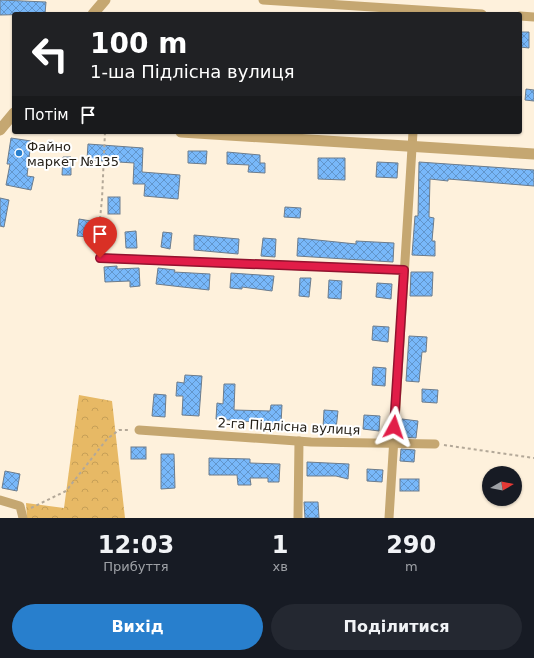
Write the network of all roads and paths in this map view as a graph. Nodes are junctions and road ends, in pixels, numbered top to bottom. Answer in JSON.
{"nodes":[{"id":1,"x":105,"y":0,"type":"edge"},
{"id":2,"x":263,"y":0,"type":"edge"},
{"id":3,"x":418,"y":0,"type":"edge"},
{"id":4,"x":95,"y":12,"type":"edge"},
{"id":5,"x":418,"y":12,"type":"edge"},
{"id":6,"x":522,"y":16,"type":"edge"},
{"id":7,"x":534,"y":17,"type":"edge"},
{"id":8,"x":9,"y":117,"type":"edge"},
{"id":9,"x":0,"y":130,"type":"edge"},
{"id":10,"x":105,"y":134,"type":"edge"},
{"id":11,"x":214,"y":134,"type":"edge"},
{"id":12,"x":413,"y":134,"type":"edge"},
{"id":13,"x":412,"y":146,"type":"junction"},
{"id":14,"x":534,"y":154,"type":"edge"},
{"id":15,"x":100,"y":258,"type":"joint"},
{"id":16,"x":404,"y":270,"type":"junction"},
{"id":17,"x":139,"y":430,"type":"joint"},
{"id":18,"x":299,"y":441,"type":"junction"},
{"id":19,"x":393,"y":442,"type":"junction"},
{"id":20,"x":435,"y":444,"type":"joint"},
{"id":21,"x":534,"y":458,"type":"edge"},
{"id":22,"x":0,"y":500,"type":"edge"},
{"id":23,"x":20,"y":506,"type":"junction"},
{"id":24,"x":23,"y":518,"type":"edge"},
{"id":25,"x":298,"y":518,"type":"edge"},
{"id":26,"x":389,"y":518,"type":"edge"}],
"edges":[{"from":1,"to":4,"type":"street"},
{"from":2,"to":5,"type":"street"},
{"from":3,"to":5,"type":"street"},
{"from":6,"to":7,"type":"street"},
{"from":8,"to":9,"type":"street"},
{"from":10,"to":15,"type":"path"},
{"from":11,"to":13,"type":"street"},
{"from":12,"to":13,"type":"street"},
{"from":13,"to":14,"type":"street"},
{"from":13,"to":16,"type":"street"},
{"from":15,"to":16,"type":"street"},
{"from":16,"to":19,"type":"street"},
{"from":17,"to":18,"type":"street","name":"2-га Підлісна вулиця"},
{"from":17,"to":23,"type":"path"},
{"from":18,"to":19,"type":"street","name":"2-га Підлісна вулиця"},
{"from":18,"to":25,"type":"street"},
{"from":19,"to":20,"type":"street","name":"2-га Підлісна вулиця"},
{"from":19,"to":26,"type":"street"},
{"from":20,"to":21,"type":"path"},
{"from":22,"to":23,"type":"street"},
{"from":23,"to":24,"type":"street"}]}
